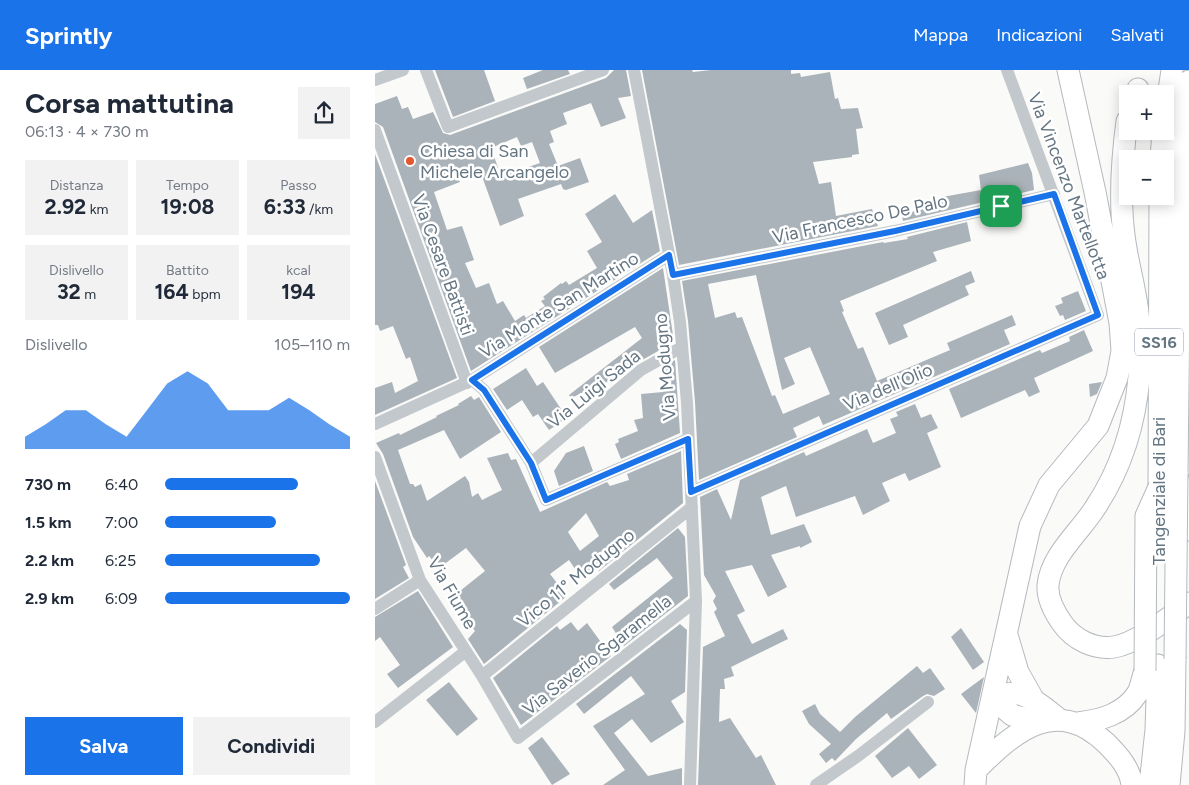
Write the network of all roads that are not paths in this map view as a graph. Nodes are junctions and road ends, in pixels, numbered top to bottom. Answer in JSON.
{"nodes":[{"id":1,"x":403,"y":70,"type":"edge"},
{"id":2,"x":426,"y":70,"type":"edge"},
{"id":3,"x":603,"y":70,"type":"edge"},
{"id":4,"x":634,"y":70,"type":"edge"},
{"id":5,"x":1007,"y":70,"type":"edge"},
{"id":6,"x":1068,"y":70,"type":"edge"},
{"id":7,"x":1172,"y":70,"type":"edge"},
{"id":8,"x":375,"y":80,"type":"edge"},
{"id":9,"x":1177,"y":100,"type":"edge"},
{"id":10,"x":375,"y":130,"type":"edge"},
{"id":11,"x":1125,"y":140,"type":"edge"},
{"id":12,"x":1171,"y":150,"type":"edge"},
{"id":13,"x":1174,"y":181,"type":"edge"},
{"id":14,"x":1054,"y":194,"type":"junction"},
{"id":15,"x":1159,"y":205,"type":"edge"},
{"id":16,"x":1180,"y":212,"type":"junction"},
{"id":17,"x":1189,"y":241,"type":"edge"},
{"id":18,"x":669,"y":255,"type":"junction"},
{"id":19,"x":673,"y":275,"type":"junction"},
{"id":20,"x":1098,"y":315,"type":"joint"},
{"id":21,"x":682,"y":348,"type":"junction"},
{"id":22,"x":469,"y":382,"type":"junction"},
{"id":23,"x":375,"y":424,"type":"edge"},
{"id":24,"x":688,"y":439,"type":"junction"},
{"id":25,"x":375,"y":457,"type":"edge"},
{"id":26,"x":531,"y":463,"type":"junction"},
{"id":27,"x":1177,"y":474,"type":"junction"},
{"id":28,"x":691,"y":492,"type":"junction"},
{"id":29,"x":692,"y":507,"type":"junction"},
{"id":30,"x":1189,"y":530,"type":"edge"},
{"id":31,"x":420,"y":580,"type":"junction"},
{"id":32,"x":697,"y":601,"type":"junction"},
{"id":33,"x":1189,"y":603,"type":"edge"},
{"id":34,"x":375,"y":609,"type":"edge"},
{"id":35,"x":1006,"y":633,"type":"junction"},
{"id":36,"x":466,"y":651,"type":"junction"},
{"id":37,"x":1159,"y":665,"type":"junction"},
{"id":38,"x":482,"y":676,"type":"junction"},
{"id":39,"x":1032,"y":697,"type":"junction"},
{"id":40,"x":992,"y":698,"type":"junction"},
{"id":41,"x":928,"y":702,"type":"dead end"},
{"id":42,"x":1069,"y":721,"type":"junction"},
{"id":43,"x":375,"y":722,"type":"edge"},
{"id":44,"x":1038,"y":722,"type":"junction"},
{"id":45,"x":518,"y":738,"type":"joint"},
{"id":46,"x":975,"y":778,"type":"edge"},
{"id":47,"x":690,"y":785,"type":"edge"},
{"id":48,"x":816,"y":785,"type":"edge"},
{"id":49,"x":1132,"y":785,"type":"edge"},
{"id":50,"x":1150,"y":785,"type":"edge"},
{"id":51,"x":1169,"y":785,"type":"edge"}],
"edges":[{"from":1,"to":8,"type":"street"},
{"from":2,"to":3,"type":"street"},
{"from":4,"to":18,"type":"street","name":"Via Modugno"},
{"from":5,"to":14,"type":"street","name":"Via Vincenzo Martellotta"},
{"from":6,"to":35,"type":"highway"},
{"from":7,"to":9,"type":"highway","name":"Tangenziale di Bari","number":"SS16"},
{"from":9,"to":12,"type":"highway","name":"Tangenziale di Bari","number":"SS16"},
{"from":10,"to":22,"type":"street","name":"Via Cesare Battisti"},
{"from":11,"to":33,"type":"highway"},
{"from":13,"to":16,"type":"highway","name":"Tangenziale di Bari","number":"SS16"},
{"from":14,"to":19,"type":"street","name":"Via Francesco De Palo"},
{"from":14,"to":20,"type":"street","name":"Via Vincenzo Martellotta"},
{"from":15,"to":37,"type":"highway","name":"Tangenziale di Bari","number":"SS16","bridge":true},
{"from":16,"to":17,"type":"highway"},
{"from":16,"to":27,"type":"highway","name":"Tangenziale di Bari","number":"SS16"},
{"from":18,"to":19,"type":"street","name":"Via Modugno"},
{"from":18,"to":22,"type":"street","name":"Via Monte San Martino"},
{"from":19,"to":21,"type":"street","name":"Via Modugno"},
{"from":20,"to":28,"type":"street","name":"Via dell'Olio"},
{"from":21,"to":24,"type":"street","name":"Via Modugno"},
{"from":21,"to":26,"type":"street","name":"Via Luigi Sada"},
{"from":22,"to":23,"type":"street","name":"Via Monte San Martino"},
{"from":22,"to":26,"type":"street","name":"Via Cesare Battisti"},
{"from":24,"to":26,"type":"street","name":"Via Cesare Battisti"},
{"from":24,"to":28,"type":"street","name":"Via Modugno"},
{"from":25,"to":31,"type":"street","name":"Via Fiume"},
{"from":27,"to":30,"type":"highway","bridge":true},
{"from":27,"to":37,"type":"highway","name":"Tangenziale di Bari","number":"SS16","bridge":true},
{"from":28,"to":29,"type":"street","name":"Via Modugno"},
{"from":29,"to":32,"type":"street","name":"Via Modugno"},
{"from":29,"to":38,"type":"street","name":"Vico 11° Modugno"},
{"from":31,"to":34,"type":"street"},
{"from":31,"to":36,"type":"street","name":"Via Fiume"},
{"from":32,"to":45,"type":"street","name":"Via Saverio Sgaramella"},
{"from":32,"to":47,"type":"street","name":"Via Modugno"},
{"from":35,"to":39,"type":"highway"},
{"from":35,"to":40,"type":"highway"},
{"from":36,"to":38,"type":"street","name":"Via Fiume"},
{"from":36,"to":43,"type":"street"},
{"from":37,"to":42,"type":"highway"},
{"from":37,"to":50,"type":"highway","name":"Tangenziale di Bari","number":"SS16"},
{"from":37,"to":51,"type":"highway","name":"Tangenziale di Bari","number":"SS16"},
{"from":38,"to":45,"type":"street","name":"Via Fiume"},
{"from":39,"to":40,"type":"highway"},
{"from":39,"to":42,"type":"highway"},
{"from":40,"to":44,"type":"highway"},
{"from":40,"to":46,"type":"highway"},
{"from":41,"to":48,"type":"street"},
{"from":42,"to":44,"type":"highway"},
{"from":42,"to":49,"type":"highway"},
{"from":44,"to":46,"type":"highway"}]}
